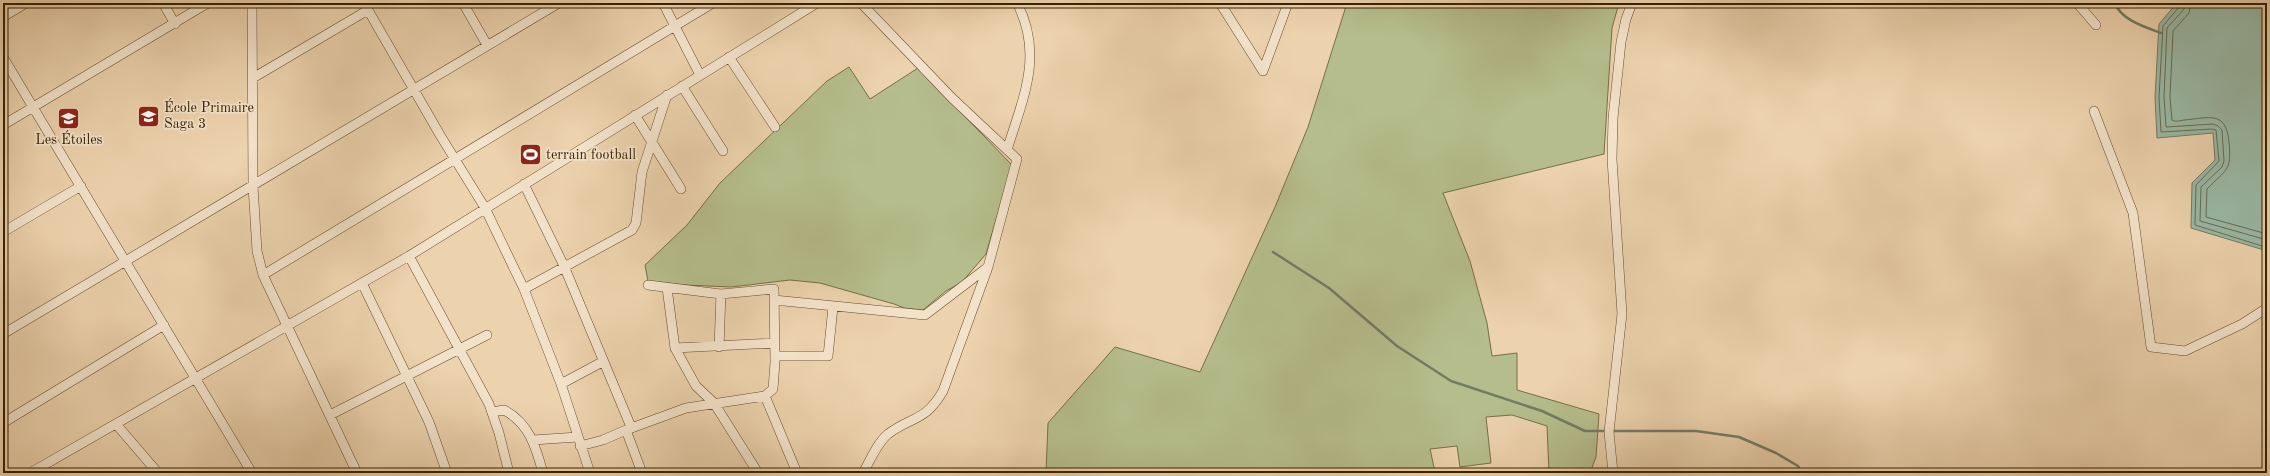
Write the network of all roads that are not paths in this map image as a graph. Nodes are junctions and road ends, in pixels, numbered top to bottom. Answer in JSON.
{"nodes":[{"id":1,"x":26,"y":3,"type":"edge"},
{"id":2,"x":163,"y":3,"type":"edge"},
{"id":3,"x":208,"y":3,"type":"edge"},
{"id":4,"x":252,"y":3,"type":"edge"},
{"id":5,"x":463,"y":3,"type":"edge"},
{"id":6,"x":559,"y":3,"type":"edge"},
{"id":7,"x":663,"y":3,"type":"edge"},
{"id":8,"x":713,"y":3,"type":"edge"},
{"id":9,"x":817,"y":3,"type":"edge"},
{"id":10,"x":861,"y":3,"type":"edge"},
{"id":11,"x":1016,"y":3,"type":"edge"},
{"id":12,"x":1220,"y":3,"type":"edge"},
{"id":13,"x":1288,"y":3,"type":"edge"},
{"id":14,"x":1632,"y":3,"type":"edge"},
{"id":15,"x":2077,"y":3,"type":"edge"},
{"id":16,"x":366,"y":7,"type":"edge"},
{"id":17,"x":3,"y":17,"type":"edge"},
{"id":18,"x":175,"y":24,"type":"junction"},
{"id":19,"x":2096,"y":25,"type":"dead end"},
{"id":20,"x":675,"y":26,"type":"junction"},
{"id":21,"x":487,"y":44,"type":"junction"},
{"id":22,"x":3,"y":57,"type":"edge"},
{"id":23,"x":729,"y":58,"type":"junction"},
{"id":24,"x":700,"y":76,"type":"junction"},
{"id":25,"x":253,"y":78,"type":"junction"},
{"id":26,"x":682,"y":86,"type":"junction"},
{"id":27,"x":413,"y":88,"type":"junction"},
{"id":28,"x":667,"y":95,"type":"junction"},
{"id":29,"x":34,"y":108,"type":"junction"},
{"id":30,"x":2094,"y":111,"type":"dead end"},
{"id":31,"x":635,"y":115,"type":"junction"},
{"id":32,"x":3,"y":125,"type":"edge"},
{"id":33,"x":775,"y":127,"type":"dead end"},
{"id":34,"x":652,"y":142,"type":"junction"},
{"id":35,"x":1007,"y":150,"type":"junction"},
{"id":36,"x":723,"y":151,"type":"dead end"},
{"id":37,"x":454,"y":159,"type":"junction"},
{"id":38,"x":524,"y":184,"type":"junction"},
{"id":39,"x":81,"y":186,"type":"junction"},
{"id":40,"x":253,"y":186,"type":"junction"},
{"id":41,"x":681,"y":189,"type":"dead end"},
{"id":42,"x":485,"y":208,"type":"junction"},
{"id":43,"x":3,"y":232,"type":"edge"},
{"id":44,"x":409,"y":256,"type":"junction"},
{"id":45,"x":126,"y":262,"type":"junction"},
{"id":46,"x":564,"y":266,"type":"junction"},
{"id":47,"x":988,"y":267,"type":"junction"},
{"id":48,"x":263,"y":275,"type":"junction"},
{"id":49,"x":362,"y":283,"type":"junction"},
{"id":50,"x":648,"y":285,"type":"dead end"},
{"id":51,"x":667,"y":288,"type":"junction"},
{"id":52,"x":524,"y":289,"type":"junction"},
{"id":53,"x":721,"y":294,"type":"junction"},
{"id":54,"x":774,"y":300,"type":"junction"},
{"id":55,"x":833,"y":307,"type":"junction"},
{"id":56,"x":2267,"y":308,"type":"edge"},
{"id":57,"x":164,"y":325,"type":"junction"},
{"id":58,"x":287,"y":327,"type":"junction"},
{"id":59,"x":3,"y":334,"type":"edge"},
{"id":60,"x":486,"y":335,"type":"dead end"},
{"id":61,"x":775,"y":343,"type":"junction"},
{"id":62,"x":719,"y":347,"type":"junction"},
{"id":63,"x":675,"y":348,"type":"junction"},
{"id":64,"x":459,"y":349,"type":"junction"},
{"id":65,"x":775,"y":356,"type":"junction"},
{"id":66,"x":602,"y":362,"type":"junction"},
{"id":67,"x":406,"y":376,"type":"junction"},
{"id":68,"x":196,"y":378,"type":"junction"},
{"id":69,"x":561,"y":384,"type":"junction"},
{"id":70,"x":765,"y":396,"type":"junction"},
{"id":71,"x":714,"y":403,"type":"junction"},
{"id":72,"x":492,"y":412,"type":"junction"},
{"id":73,"x":330,"y":415,"type":"junction"},
{"id":74,"x":3,"y":424,"type":"edge"},
{"id":75,"x":116,"y":424,"type":"junction"},
{"id":76,"x":628,"y":428,"type":"junction"},
{"id":77,"x":533,"y":440,"type":"junction"},
{"id":78,"x":579,"y":442,"type":"junction"},
{"id":79,"x":3,"y":469,"type":"edge"},
{"id":80,"x":5,"y":473,"type":"edge"},
{"id":81,"x":30,"y":473,"type":"edge"},
{"id":82,"x":158,"y":473,"type":"edge"},
{"id":83,"x":252,"y":473,"type":"edge"},
{"id":84,"x":357,"y":473,"type":"edge"},
{"id":85,"x":447,"y":473,"type":"edge"},
{"id":86,"x":508,"y":473,"type":"edge"},
{"id":87,"x":543,"y":473,"type":"edge"},
{"id":88,"x":590,"y":473,"type":"edge"},
{"id":89,"x":642,"y":473,"type":"edge"},
{"id":90,"x":758,"y":473,"type":"edge"},
{"id":91,"x":797,"y":473,"type":"edge"},
{"id":92,"x":863,"y":473,"type":"edge"},
{"id":93,"x":1613,"y":473,"type":"edge"}],
"edges":[{"from":1,"to":17,"type":"street"},
{"from":2,"to":18,"type":"street"},
{"from":3,"to":18,"type":"street"},
{"from":4,"to":25,"type":"street"},
{"from":5,"to":21,"type":"street"},
{"from":6,"to":21,"type":"street"},
{"from":7,"to":20,"type":"street"},
{"from":8,"to":20,"type":"street"},
{"from":9,"to":23,"type":"street"},
{"from":10,"to":35,"type":"street"},
{"from":11,"to":35,"type":"street"},
{"from":12,"to":13,"type":"street"},
{"from":14,"to":93,"type":"street"},
{"from":15,"to":19,"type":"street"},
{"from":16,"to":25,"type":"street"},
{"from":16,"to":27,"type":"street"},
{"from":18,"to":29,"type":"street"},
{"from":20,"to":24,"type":"street"},
{"from":20,"to":37,"type":"street"},
{"from":21,"to":27,"type":"street"},
{"from":22,"to":29,"type":"street"},
{"from":23,"to":24,"type":"street"},
{"from":23,"to":33,"type":"street"},
{"from":24,"to":26,"type":"street"},
{"from":25,"to":40,"type":"street"},
{"from":26,"to":28,"type":"street"},
{"from":26,"to":36,"type":"street"},
{"from":27,"to":37,"type":"street"},
{"from":27,"to":40,"type":"street"},
{"from":28,"to":31,"type":"street"},
{"from":28,"to":34,"type":"street"},
{"from":29,"to":32,"type":"street"},
{"from":29,"to":39,"type":"street"},
{"from":30,"to":56,"type":"street"},
{"from":31,"to":34,"type":"street"},
{"from":31,"to":38,"type":"street"},
{"from":34,"to":41,"type":"street"},
{"from":34,"to":46,"type":"street"},
{"from":35,"to":47,"type":"street"},
{"from":37,"to":42,"type":"street"},
{"from":37,"to":48,"type":"street"},
{"from":38,"to":42,"type":"street"},
{"from":38,"to":46,"type":"street"},
{"from":39,"to":43,"type":"street"},
{"from":39,"to":45,"type":"street"},
{"from":40,"to":45,"type":"street"},
{"from":40,"to":48,"type":"street"},
{"from":42,"to":44,"type":"street"},
{"from":42,"to":52,"type":"street"},
{"from":44,"to":49,"type":"street"},
{"from":44,"to":64,"type":"street"},
{"from":45,"to":57,"type":"street"},
{"from":45,"to":59,"type":"street"},
{"from":46,"to":52,"type":"street"},
{"from":46,"to":66,"type":"street"},
{"from":47,"to":55,"type":"street"},
{"from":47,"to":92,"type":"street"},
{"from":48,"to":58,"type":"street"},
{"from":49,"to":58,"type":"street"},
{"from":49,"to":67,"type":"street"},
{"from":50,"to":51,"type":"street"},
{"from":51,"to":53,"type":"street"},
{"from":51,"to":63,"type":"street"},
{"from":52,"to":69,"type":"street"},
{"from":53,"to":54,"type":"street"},
{"from":53,"to":62,"type":"street"},
{"from":54,"to":55,"type":"street"},
{"from":54,"to":61,"type":"street"},
{"from":55,"to":65,"type":"street"},
{"from":57,"to":68,"type":"street"},
{"from":57,"to":74,"type":"street"},
{"from":58,"to":68,"type":"street"},
{"from":58,"to":73,"type":"street"},
{"from":60,"to":64,"type":"street"},
{"from":61,"to":62,"type":"street"},
{"from":61,"to":65,"type":"street"},
{"from":62,"to":63,"type":"street"},
{"from":63,"to":71,"type":"street"},
{"from":64,"to":67,"type":"street"},
{"from":64,"to":72,"type":"street"},
{"from":65,"to":70,"type":"street"},
{"from":66,"to":69,"type":"street"},
{"from":66,"to":76,"type":"street"},
{"from":67,"to":73,"type":"street"},
{"from":67,"to":85,"type":"street"},
{"from":68,"to":75,"type":"street"},
{"from":68,"to":83,"type":"street"},
{"from":69,"to":78,"type":"street"},
{"from":70,"to":71,"type":"street"},
{"from":70,"to":91,"type":"street"},
{"from":71,"to":76,"type":"street"},
{"from":71,"to":90,"type":"street"},
{"from":72,"to":77,"type":"street"},
{"from":72,"to":86,"type":"street"},
{"from":73,"to":84,"type":"street"},
{"from":75,"to":81,"type":"street"},
{"from":75,"to":82,"type":"street"},
{"from":76,"to":78,"type":"street"},
{"from":76,"to":89,"type":"street"},
{"from":77,"to":78,"type":"street"},
{"from":77,"to":87,"type":"street"},
{"from":78,"to":88,"type":"street"},
{"from":79,"to":80,"type":"street"}]}
